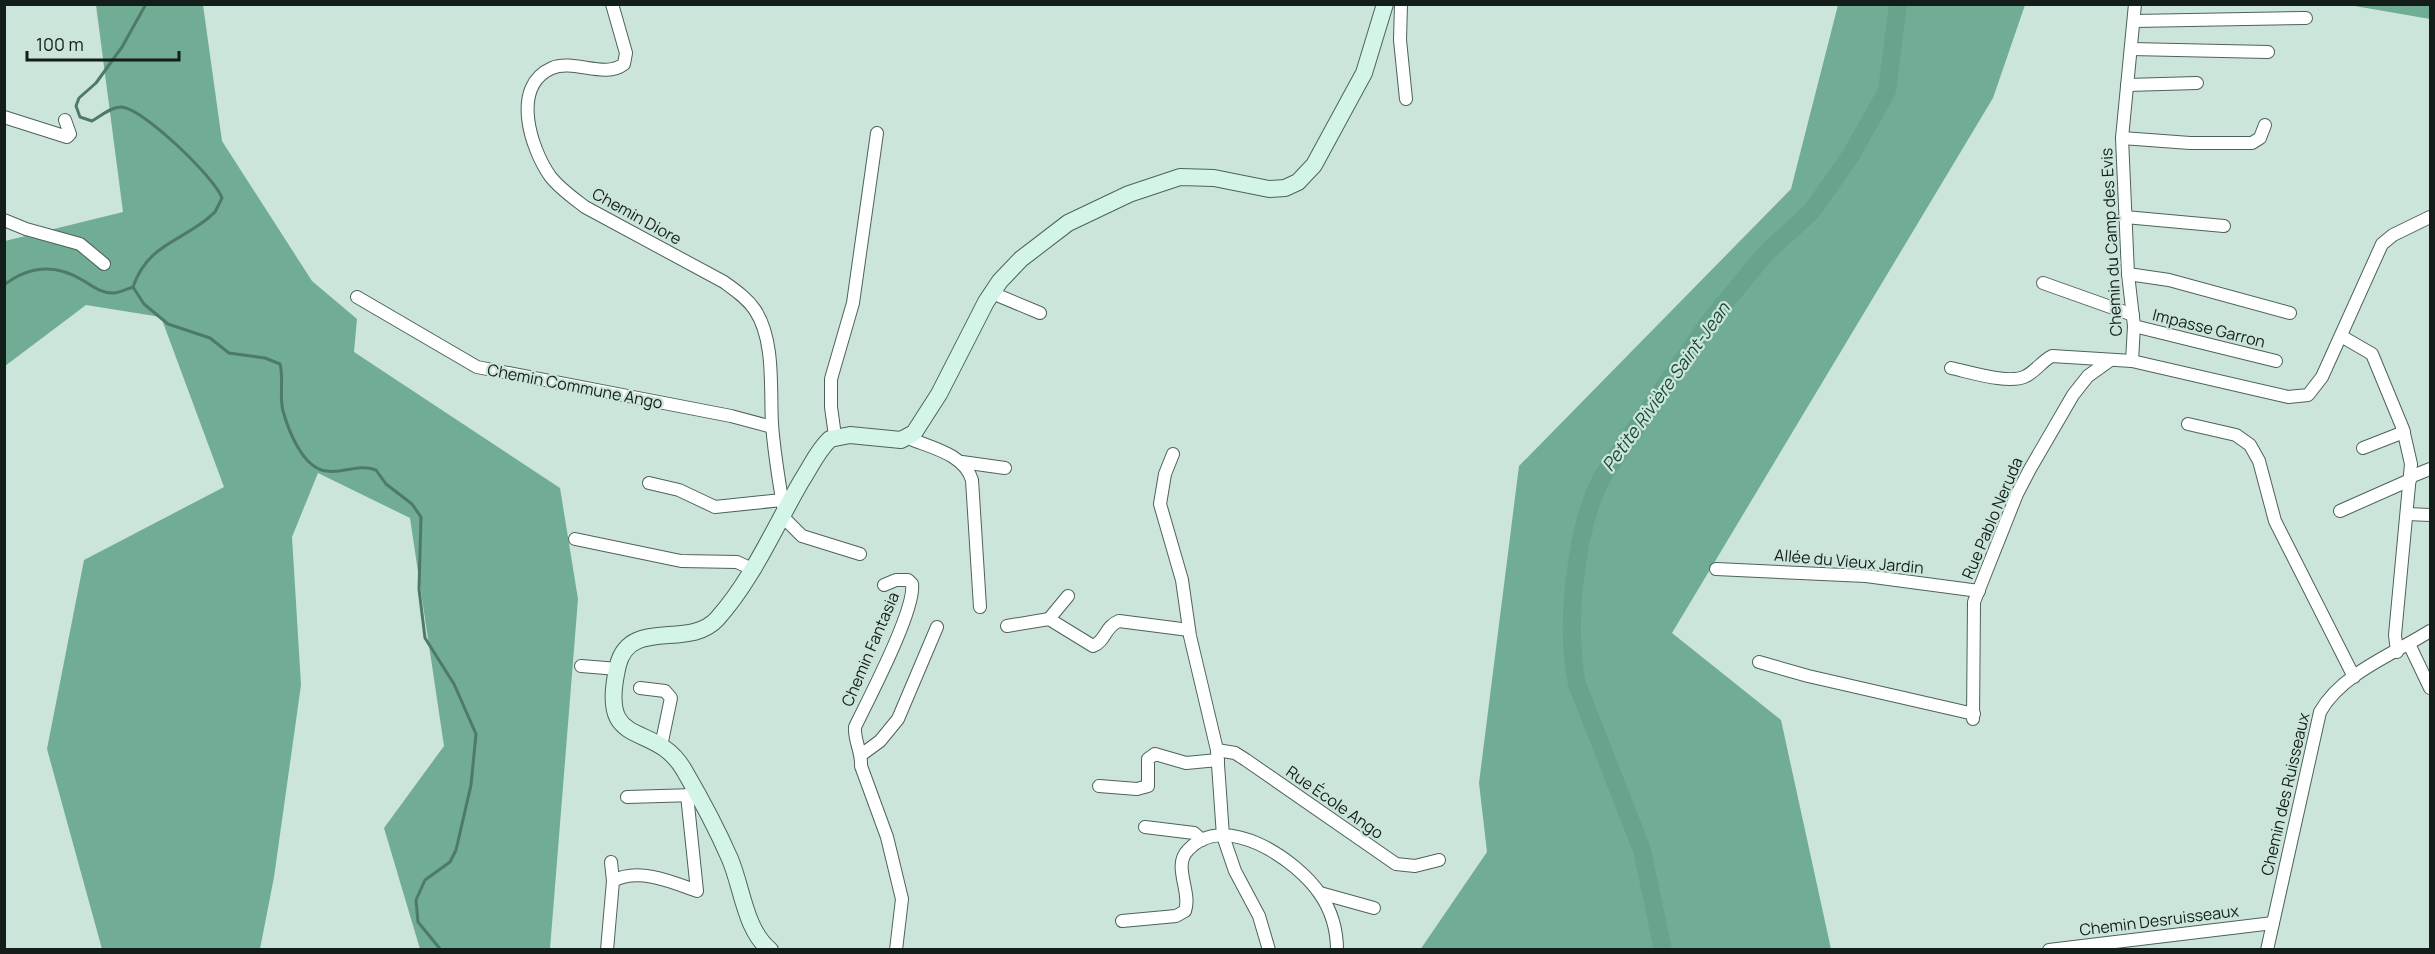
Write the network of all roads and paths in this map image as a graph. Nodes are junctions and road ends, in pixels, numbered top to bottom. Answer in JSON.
{"nodes":[{"id":1,"x":612,"y":4,"type":"edge"},
{"id":2,"x":1385,"y":4,"type":"edge"},
{"id":3,"x":1401,"y":4,"type":"edge"},
{"id":4,"x":2135,"y":4,"type":"edge"},
{"id":5,"x":2306,"y":18,"type":"dead end"},
{"id":6,"x":2134,"y":21,"type":"junction"},
{"id":7,"x":2131,"y":49,"type":"junction"},
{"id":8,"x":2268,"y":51,"type":"dead end"},
{"id":9,"x":2197,"y":84,"type":"dead end"},
{"id":10,"x":2127,"y":85,"type":"junction"},
{"id":11,"x":1406,"y":99,"type":"dead end"},
{"id":12,"x":4,"y":117,"type":"edge"},
{"id":13,"x":65,"y":120,"type":"dead end"},
{"id":14,"x":2265,"y":125,"type":"dead end"},
{"id":15,"x":876,"y":132,"type":"dead end"},
{"id":16,"x":2122,"y":138,"type":"junction"},
{"id":17,"x":2125,"y":217,"type":"junction"},
{"id":18,"x":2430,"y":217,"type":"edge"},
{"id":19,"x":4,"y":220,"type":"edge"},
{"id":20,"x":2223,"y":226,"type":"dead end"},
{"id":21,"x":104,"y":264,"type":"dead end"},
{"id":22,"x":2128,"y":274,"type":"junction"},
{"id":23,"x":2043,"y":283,"type":"dead end"},
{"id":24,"x":992,"y":293,"type":"junction"},
{"id":25,"x":357,"y":297,"type":"dead end"},
{"id":26,"x":1040,"y":313,"type":"dead end"},
{"id":27,"x":2290,"y":313,"type":"dead end"},
{"id":28,"x":2134,"y":321,"type":"junction"},
{"id":29,"x":2341,"y":336,"type":"junction"},
{"id":30,"x":2109,"y":361,"type":"junction"},
{"id":31,"x":2132,"y":361,"type":"junction"},
{"id":32,"x":2276,"y":361,"type":"dead end"},
{"id":33,"x":1951,"y":368,"type":"dead end"},
{"id":34,"x":2188,"y":424,"type":"dead end"},
{"id":35,"x":772,"y":427,"type":"junction"},
{"id":36,"x":2404,"y":432,"type":"junction"},
{"id":37,"x":835,"y":436,"type":"junction"},
{"id":38,"x":908,"y":438,"type":"junction"},
{"id":39,"x":2363,"y":447,"type":"dead end"},
{"id":40,"x":1173,"y":454,"type":"dead end"},
{"id":41,"x":962,"y":462,"type":"junction"},
{"id":42,"x":1005,"y":468,"type":"dead end"},
{"id":43,"x":2430,"y":469,"type":"edge"},
{"id":44,"x":2410,"y":479,"type":"junction"},
{"id":45,"x":649,"y":483,"type":"dead end"},
{"id":46,"x":783,"y":509,"type":"junction"},
{"id":47,"x":2340,"y":511,"type":"dead end"},
{"id":48,"x":2407,"y":514,"type":"junction"},
{"id":49,"x":2430,"y":515,"type":"edge"},
{"id":50,"x":575,"y":539,"type":"dead end"},
{"id":51,"x":860,"y":554,"type":"dead end"},
{"id":52,"x":1716,"y":568,"type":"dead end"},
{"id":53,"x":752,"y":569,"type":"junction"},
{"id":54,"x":884,"y":585,"type":"dead end"},
{"id":55,"x":1979,"y":591,"type":"junction"},
{"id":56,"x":1068,"y":596,"type":"dead end"},
{"id":57,"x":980,"y":607,"type":"dead end"},
{"id":58,"x":1049,"y":619,"type":"junction"},
{"id":59,"x":1007,"y":626,"type":"dead end"},
{"id":60,"x":937,"y":627,"type":"dead end"},
{"id":61,"x":1189,"y":630,"type":"junction"},
{"id":62,"x":2430,"y":631,"type":"edge"},
{"id":63,"x":2409,"y":644,"type":"junction"},
{"id":64,"x":2397,"y":652,"type":"junction"},
{"id":65,"x":1759,"y":662,"type":"dead end"},
{"id":66,"x":581,"y":666,"type":"dead end"},
{"id":67,"x":618,"y":669,"type":"junction"},
{"id":68,"x":2354,"y":677,"type":"junction"},
{"id":69,"x":640,"y":688,"type":"dead end"},
{"id":70,"x":2430,"y":688,"type":"edge"},
{"id":71,"x":661,"y":746,"type":"junction"},
{"id":72,"x":861,"y":755,"type":"junction"},
{"id":73,"x":1217,"y":755,"type":"junction"},
{"id":74,"x":1099,"y":786,"type":"dead end"},
{"id":75,"x":692,"y":795,"type":"junction"},
{"id":76,"x":627,"y":797,"type":"dead end"},
{"id":77,"x":1145,"y":827,"type":"dead end"},
{"id":78,"x":1223,"y":836,"type":"junction"},
{"id":79,"x":1202,"y":840,"type":"junction"},
{"id":80,"x":1439,"y":860,"type":"dead end"},
{"id":81,"x":610,"y":862,"type":"dead end"},
{"id":82,"x":613,"y":881,"type":"junction"},
{"id":83,"x":1320,"y":893,"type":"junction"},
{"id":84,"x":1374,"y":909,"type":"dead end"},
{"id":85,"x":1122,"y":921,"type":"dead end"},
{"id":86,"x":2273,"y":923,"type":"junction"},
{"id":87,"x":607,"y":950,"type":"edge"},
{"id":88,"x":770,"y":950,"type":"edge"},
{"id":89,"x":897,"y":950,"type":"edge"},
{"id":90,"x":1269,"y":950,"type":"edge"},
{"id":91,"x":1337,"y":950,"type":"edge"},
{"id":92,"x":2049,"y":950,"type":"edge"},
{"id":93,"x":2267,"y":950,"type":"edge"}],
"edges":[{"from":1,"to":35,"type":"street","name":"Chemin Diore"},
{"from":2,"to":24,"type":"street"},
{"from":3,"to":11,"type":"street"},
{"from":4,"to":6,"type":"street","name":"Chemin du Camp des Evis"},
{"from":5,"to":6,"type":"street"},
{"from":6,"to":7,"type":"street","name":"Chemin du Camp des Evis"},
{"from":7,"to":8,"type":"street"},
{"from":7,"to":10,"type":"street","name":"Chemin du Camp des Evis"},
{"from":9,"to":10,"type":"street"},
{"from":10,"to":16,"type":"street","name":"Chemin du Camp des Evis"},
{"from":12,"to":13,"type":"street"},
{"from":14,"to":16,"type":"street"},
{"from":15,"to":37,"type":"street"},
{"from":16,"to":17,"type":"street","name":"Chemin du Camp des Evis"},
{"from":17,"to":20,"type":"street"},
{"from":17,"to":22,"type":"street","name":"Chemin du Camp des Evis"},
{"from":18,"to":29,"type":"street"},
{"from":19,"to":21,"type":"street"},
{"from":22,"to":27,"type":"street"},
{"from":22,"to":28,"type":"street","name":"Chemin du Camp des Evis"},
{"from":23,"to":28,"type":"street","name":"Impasse Garron"},
{"from":24,"to":26,"type":"street"},
{"from":24,"to":38,"type":"street"},
{"from":25,"to":35,"type":"street","name":"Chemin Commune Ango"},
{"from":28,"to":31,"type":"street","name":"Chemin du Camp des Evis"},
{"from":28,"to":32,"type":"street","name":"Impasse Garron"},
{"from":29,"to":31,"type":"street"},
{"from":29,"to":36,"type":"street"},
{"from":30,"to":31,"type":"street"},
{"from":30,"to":33,"type":"street"},
{"from":30,"to":55,"type":"street","name":"Rue Pablo Neruda"},
{"from":34,"to":68,"type":"street"},
{"from":35,"to":46,"type":"street","name":"Chemin Diore"},
{"from":36,"to":39,"type":"street"},
{"from":36,"to":44,"type":"street"},
{"from":37,"to":38,"type":"street"},
{"from":37,"to":46,"type":"street"},
{"from":38,"to":41,"type":"street"},
{"from":40,"to":61,"type":"street"},
{"from":41,"to":42,"type":"street"},
{"from":41,"to":57,"type":"street"},
{"from":43,"to":44,"type":"street"},
{"from":44,"to":47,"type":"street"},
{"from":44,"to":48,"type":"street"},
{"from":45,"to":46,"type":"street"},
{"from":46,"to":51,"type":"street"},
{"from":46,"to":53,"type":"street"},
{"from":48,"to":49,"type":"street"},
{"from":48,"to":64,"type":"street"},
{"from":50,"to":53,"type":"street"},
{"from":52,"to":55,"type":"street","name":"Allée du Vieux Jardin"},
{"from":53,"to":67,"type":"street"},
{"from":54,"to":72,"type":"street","name":"Chemin Fantasia"},
{"from":55,"to":65,"type":"street","name":"Rue Pablo Neruda"},
{"from":56,"to":58,"type":"street"},
{"from":58,"to":59,"type":"street"},
{"from":58,"to":61,"type":"street"},
{"from":60,"to":72,"type":"street"},
{"from":61,"to":73,"type":"street"},
{"from":62,"to":63,"type":"street","name":"Chemin des Ruisseaux"},
{"from":63,"to":64,"type":"street","name":"Chemin des Ruisseaux"},
{"from":63,"to":70,"type":"street"},
{"from":64,"to":68,"type":"street","name":"Chemin des Ruisseaux"},
{"from":66,"to":67,"type":"street"},
{"from":67,"to":71,"type":"street"},
{"from":68,"to":86,"type":"street","name":"Chemin des Ruisseaux"},
{"from":69,"to":71,"type":"street"},
{"from":71,"to":75,"type":"street"},
{"from":72,"to":89,"type":"street","name":"Chemin Fantasia"},
{"from":73,"to":74,"type":"street","name":"Rue École Ango"},
{"from":73,"to":78,"type":"street"},
{"from":73,"to":80,"type":"street","name":"Rue École Ango"},
{"from":75,"to":76,"type":"street"},
{"from":75,"to":82,"type":"street"},
{"from":75,"to":88,"type":"street"},
{"from":77,"to":79,"type":"street"},
{"from":78,"to":79,"type":"street"},
{"from":78,"to":83,"type":"street"},
{"from":78,"to":90,"type":"street"},
{"from":79,"to":85,"type":"street"},
{"from":81,"to":82,"type":"street"},
{"from":82,"to":87,"type":"street"},
{"from":83,"to":84,"type":"street"},
{"from":83,"to":91,"type":"street"},
{"from":86,"to":92,"type":"street","name":"Chemin Desruisseaux"},
{"from":86,"to":93,"type":"street","name":"Chemin des Ruisseaux"}]}
